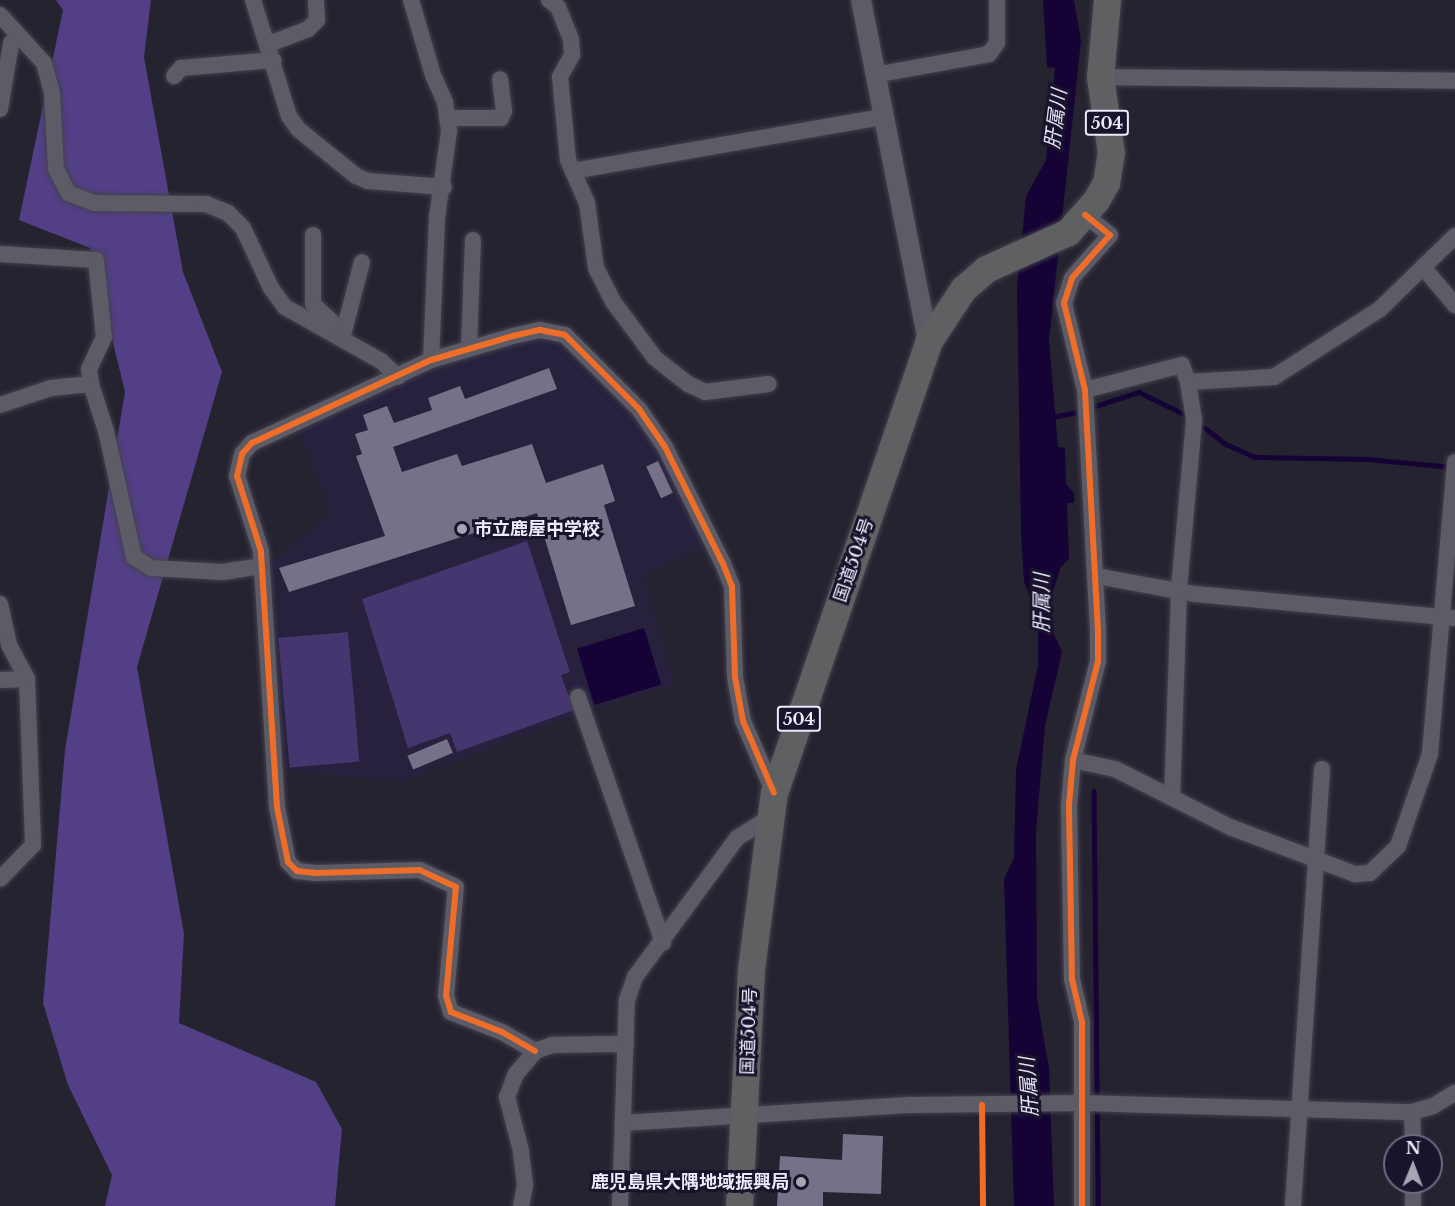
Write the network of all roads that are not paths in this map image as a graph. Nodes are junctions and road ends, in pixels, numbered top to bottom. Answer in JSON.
{"nodes":[{"id":1,"x":253,"y":0,"type":"edge"},
{"id":2,"x":316,"y":0,"type":"edge"},
{"id":3,"x":411,"y":0,"type":"edge"},
{"id":4,"x":549,"y":0,"type":"edge"},
{"id":5,"x":861,"y":0,"type":"edge"},
{"id":6,"x":997,"y":0,"type":"edge"},
{"id":7,"x":1107,"y":0,"type":"edge"},
{"id":8,"x":0,"y":15,"type":"edge"},
{"id":9,"x":11,"y":40,"type":"edge"},
{"id":10,"x":272,"y":52,"type":"junction"},
{"id":11,"x":875,"y":75,"type":"junction"},
{"id":12,"x":174,"y":76,"type":"dead end"},
{"id":13,"x":1100,"y":77,"type":"junction"},
{"id":14,"x":500,"y":79,"type":"dead end"},
{"id":15,"x":1455,"y":81,"type":"edge"},
{"id":16,"x":0,"y":109,"type":"edge"},
{"id":17,"x":884,"y":117,"type":"junction"},
{"id":18,"x":447,"y":118,"type":"junction"},
{"id":19,"x":573,"y":171,"type":"junction"},
{"id":20,"x":444,"y":187,"type":"junction"},
{"id":21,"x":1076,"y":223,"type":"junction"},
{"id":22,"x":313,"y":235,"type":"dead end"},
{"id":23,"x":1455,"y":236,"type":"edge"},
{"id":24,"x":473,"y":240,"type":"dead end"},
{"id":25,"x":0,"y":254,"type":"edge"},
{"id":26,"x":362,"y":262,"type":"dead end"},
{"id":27,"x":1423,"y":267,"type":"junction"},
{"id":28,"x":1455,"y":305,"type":"edge"},
{"id":29,"x":345,"y":336,"type":"junction"},
{"id":30,"x":928,"y":342,"type":"junction"},
{"id":31,"x":469,"y":348,"type":"junction"},
{"id":32,"x":431,"y":360,"type":"junction"},
{"id":33,"x":398,"y":377,"type":"junction"},
{"id":34,"x":1188,"y":382,"type":"junction"},
{"id":35,"x":91,"y":384,"type":"junction"},
{"id":36,"x":768,"y":384,"type":"dead end"},
{"id":37,"x":1085,"y":390,"type":"junction"},
{"id":38,"x":0,"y":405,"type":"edge"},
{"id":39,"x":1454,"y":471,"type":"edge"},
{"id":40,"x":261,"y":566,"type":"junction"},
{"id":41,"x":1096,"y":576,"type":"junction"},
{"id":42,"x":1179,"y":590,"type":"junction"},
{"id":43,"x":0,"y":604,"type":"edge"},
{"id":44,"x":1448,"y":617,"type":"edge"},
{"id":45,"x":0,"y":680,"type":"edge"},
{"id":46,"x":27,"y":680,"type":"junction"},
{"id":47,"x":578,"y":697,"type":"dead end"},
{"id":48,"x":1073,"y":760,"type":"junction"},
{"id":49,"x":1322,"y":769,"type":"dead end"},
{"id":50,"x":1172,"y":798,"type":"junction"},
{"id":51,"x":773,"y":805,"type":"junction"},
{"id":52,"x":1316,"y":857,"type":"junction"},
{"id":53,"x":0,"y":879,"type":"edge"},
{"id":54,"x":663,"y":943,"type":"junction"},
{"id":55,"x":626,"y":1044,"type":"junction"},
{"id":56,"x":535,"y":1051,"type":"junction"},
{"id":57,"x":1455,"y":1093,"type":"edge"},
{"id":58,"x":1076,"y":1103,"type":"junction"},
{"id":59,"x":1299,"y":1109,"type":"junction"},
{"id":60,"x":1412,"y":1112,"type":"junction"},
{"id":61,"x":746,"y":1115,"type":"junction"},
{"id":62,"x":623,"y":1123,"type":"junction"},
{"id":63,"x":1413,"y":1134,"type":"edge"},
{"id":64,"x":521,"y":1206,"type":"edge"},
{"id":65,"x":620,"y":1206,"type":"edge"},
{"id":66,"x":739,"y":1206,"type":"edge"},
{"id":67,"x":1082,"y":1206,"type":"edge"},
{"id":68,"x":1293,"y":1206,"type":"edge"}],
"edges":[{"from":1,"to":10,"type":"street"},
{"from":2,"to":10,"type":"street"},
{"from":3,"to":18,"type":"street"},
{"from":4,"to":19,"type":"street"},
{"from":5,"to":11,"type":"street"},
{"from":6,"to":11,"type":"street"},
{"from":7,"to":13,"type":"highway","number":"504"},
{"from":8,"to":9,"type":"street"},
{"from":9,"to":16,"type":"street"},
{"from":9,"to":29,"type":"street"},
{"from":10,"to":12,"type":"street"},
{"from":10,"to":20,"type":"street"},
{"from":11,"to":17,"type":"street"},
{"from":13,"to":15,"type":"street"},
{"from":13,"to":21,"type":"highway","number":"504"},
{"from":14,"to":18,"type":"street"},
{"from":17,"to":19,"type":"street"},
{"from":17,"to":30,"type":"street"},
{"from":18,"to":20,"type":"street"},
{"from":19,"to":36,"type":"street"},
{"from":20,"to":32,"type":"street"},
{"from":21,"to":30,"type":"highway","name":"国道504号","number":"504"},
{"from":21,"to":37,"type":"street"},
{"from":22,"to":29,"type":"street"},
{"from":23,"to":27,"type":"street"},
{"from":24,"to":31,"type":"street"},
{"from":25,"to":35,"type":"street"},
{"from":26,"to":29,"type":"street"},
{"from":27,"to":28,"type":"street"},
{"from":27,"to":34,"type":"street"},
{"from":29,"to":33,"type":"street"},
{"from":30,"to":51,"type":"highway","name":"国道504号","number":"504"},
{"from":31,"to":32,"type":"street"},
{"from":31,"to":51,"type":"street"},
{"from":32,"to":33,"type":"street"},
{"from":33,"to":40,"type":"street"},
{"from":34,"to":37,"type":"street"},
{"from":34,"to":42,"type":"street"},
{"from":35,"to":38,"type":"street"},
{"from":35,"to":40,"type":"street"},
{"from":37,"to":41,"type":"street"},
{"from":39,"to":44,"type":"street"},
{"from":40,"to":56,"type":"street"},
{"from":41,"to":42,"type":"street"},
{"from":41,"to":48,"type":"street"},
{"from":42,"to":44,"type":"street"},
{"from":42,"to":50,"type":"street"},
{"from":43,"to":46,"type":"street"},
{"from":44,"to":52,"type":"street"},
{"from":45,"to":46,"type":"street"},
{"from":46,"to":53,"type":"street"},
{"from":47,"to":54,"type":"street"},
{"from":48,"to":50,"type":"street"},
{"from":48,"to":58,"type":"street"},
{"from":49,"to":52,"type":"street"},
{"from":50,"to":52,"type":"street"},
{"from":51,"to":54,"type":"street"},
{"from":51,"to":61,"type":"highway","name":"国道504号","number":"504"},
{"from":52,"to":59,"type":"street"},
{"from":54,"to":55,"type":"street"},
{"from":55,"to":56,"type":"street"},
{"from":55,"to":62,"type":"street"},
{"from":56,"to":64,"type":"street"},
{"from":57,"to":60,"type":"street"},
{"from":58,"to":59,"type":"street"},
{"from":58,"to":61,"type":"street"},
{"from":58,"to":67,"type":"street"},
{"from":59,"to":60,"type":"street"},
{"from":59,"to":68,"type":"street"},
{"from":60,"to":63,"type":"street"},
{"from":61,"to":62,"type":"street"},
{"from":61,"to":66,"type":"highway","name":"国道504号","number":"504"},
{"from":62,"to":65,"type":"street"}]}
